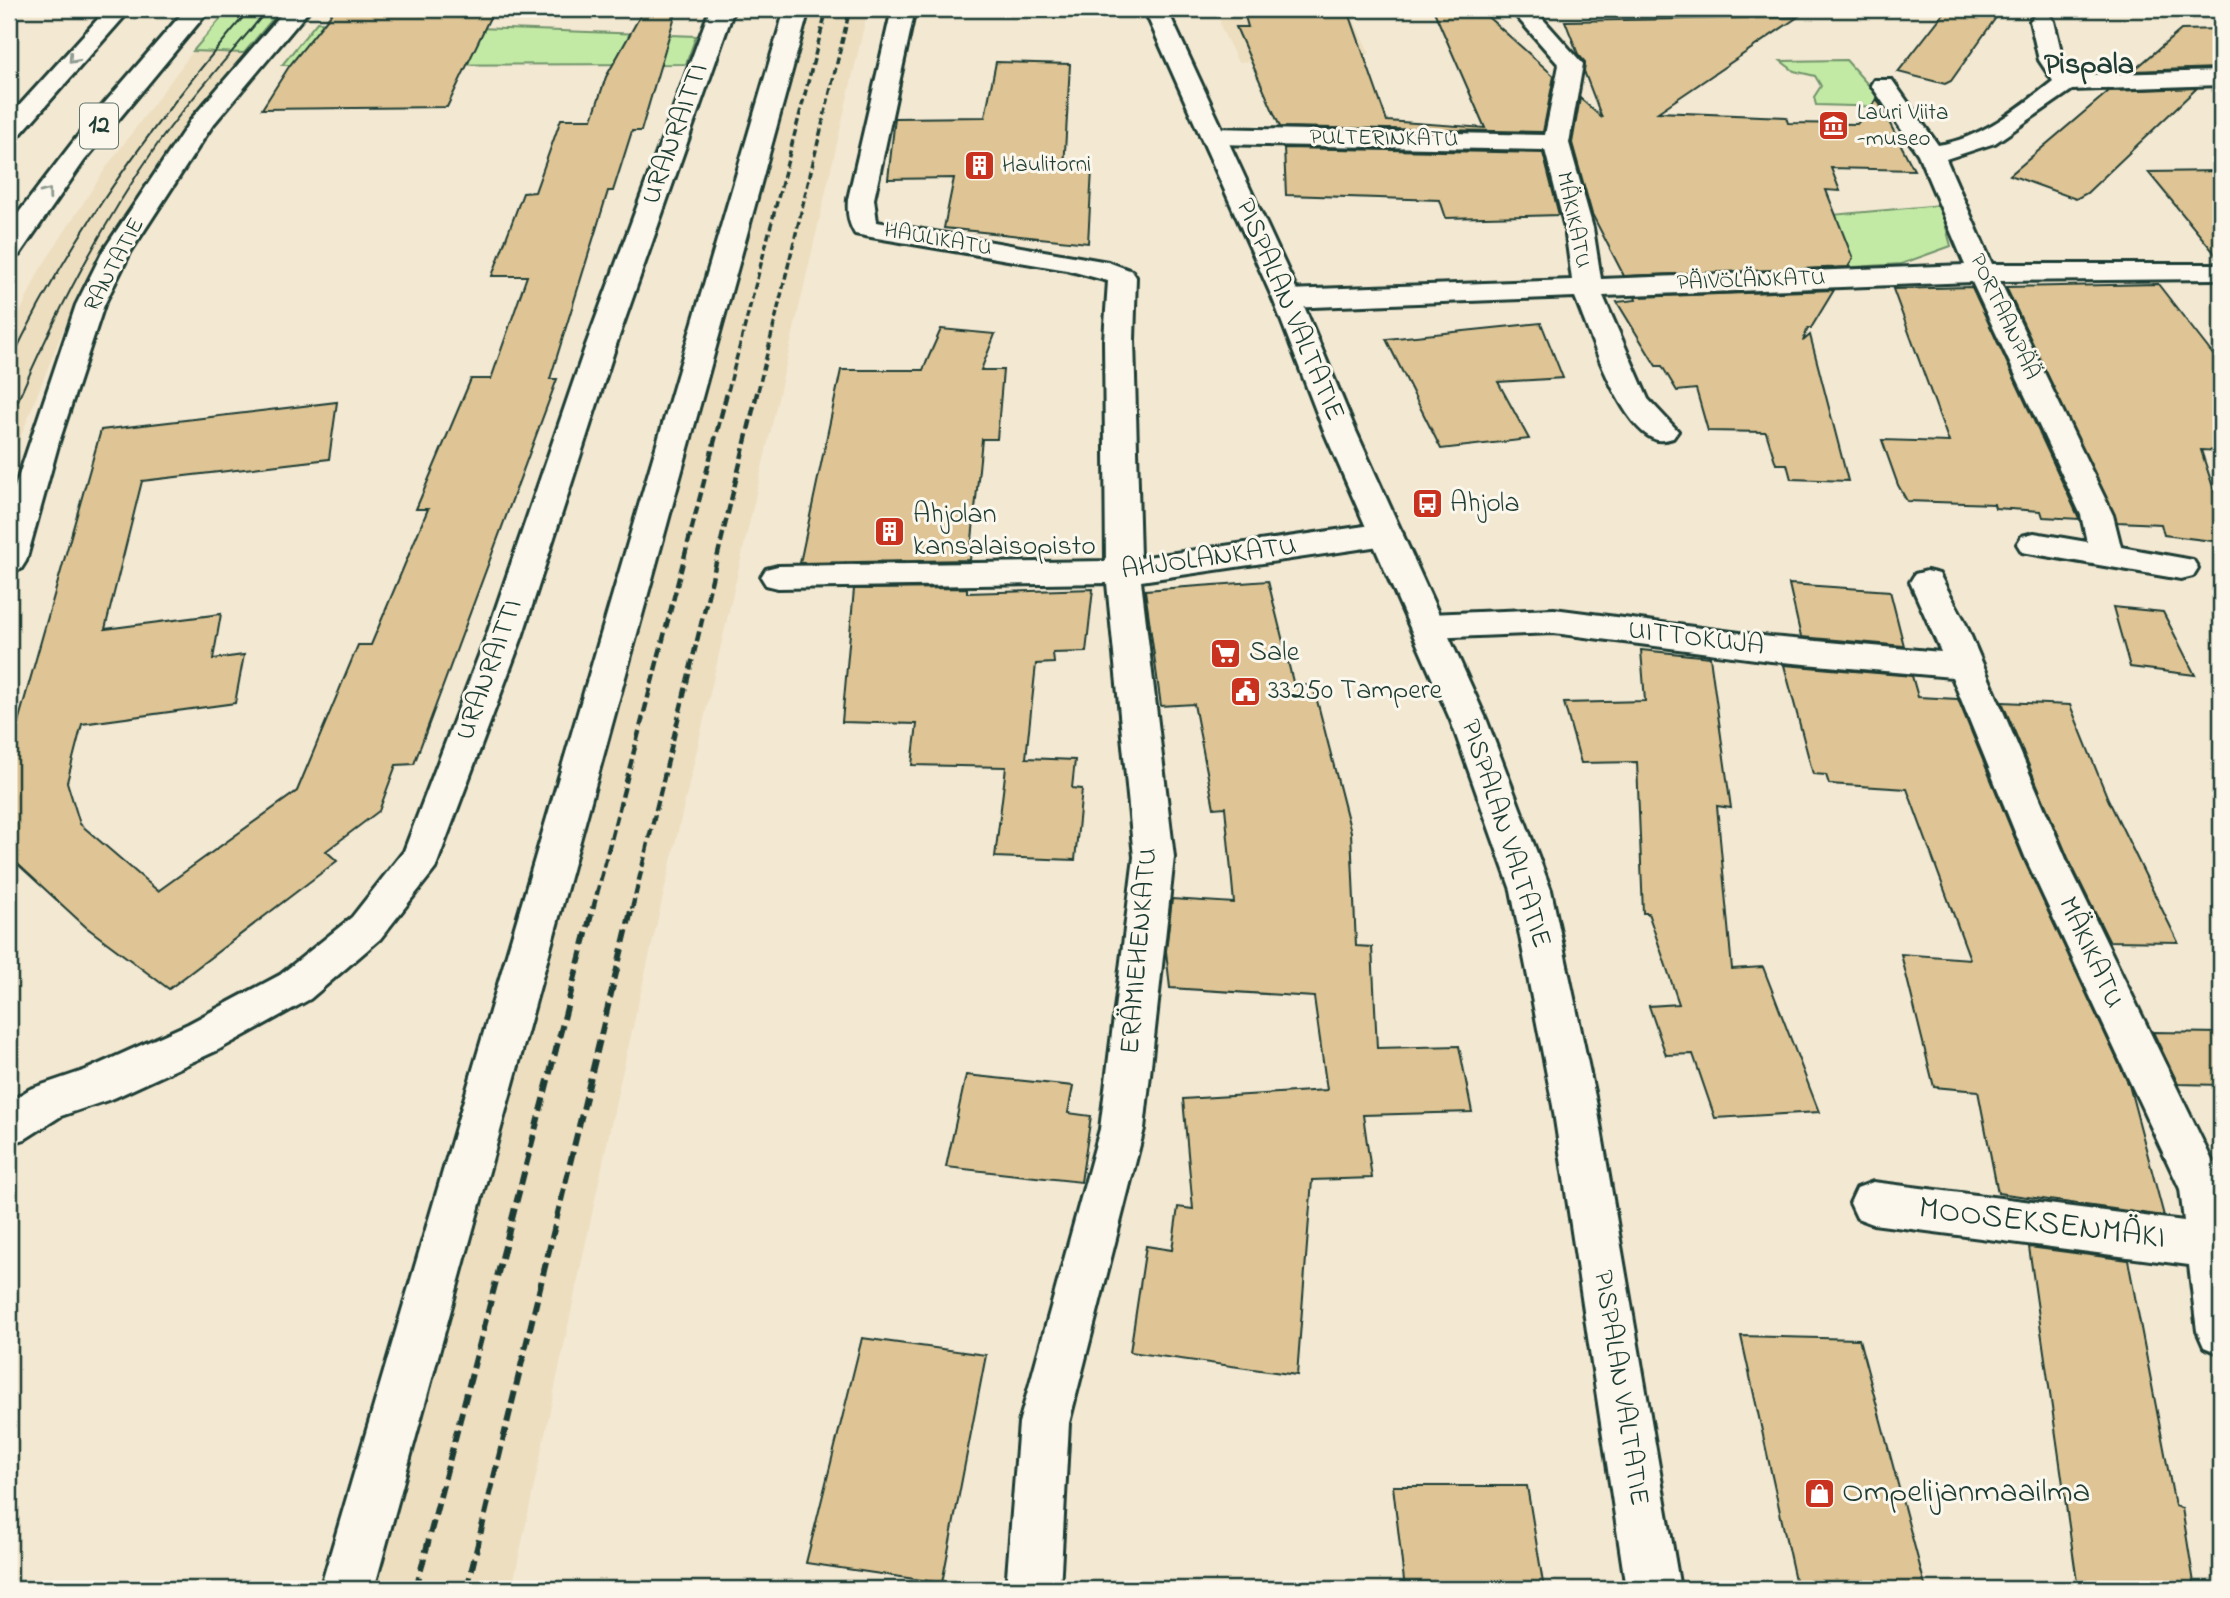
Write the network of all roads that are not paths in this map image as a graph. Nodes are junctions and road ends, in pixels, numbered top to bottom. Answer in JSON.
{"nodes":[{"id":1,"x":119,"y":9,"type":"edge"},
{"id":2,"x":198,"y":9,"type":"edge"},
{"id":3,"x":298,"y":9,"type":"edge"},
{"id":4,"x":722,"y":9,"type":"edge"},
{"id":5,"x":797,"y":9,"type":"edge"},
{"id":6,"x":903,"y":9,"type":"edge"},
{"id":7,"x":1155,"y":9,"type":"edge"},
{"id":8,"x":1522,"y":9,"type":"edge"},
{"id":9,"x":2042,"y":21,"type":"dead end"},
{"id":10,"x":2221,"y":78,"type":"edge"},
{"id":11,"x":2066,"y":83,"type":"junction"},
{"id":12,"x":1883,"y":85,"type":"dead end"},
{"id":13,"x":9,"y":132,"type":"edge"},
{"id":14,"x":1213,"y":136,"type":"junction"},
{"id":15,"x":1556,"y":143,"type":"junction"},
{"id":16,"x":1931,"y":154,"type":"junction"},
{"id":17,"x":9,"y":249,"type":"edge"},
{"id":18,"x":1108,"y":271,"type":"joint"},
{"id":19,"x":2215,"y":271,"type":"dead end"},
{"id":20,"x":1982,"y":273,"type":"junction"},
{"id":21,"x":1587,"y":286,"type":"junction"},
{"id":22,"x":1287,"y":299,"type":"junction"},
{"id":23,"x":1662,"y":431,"type":"dead end"},
{"id":24,"x":1386,"y":534,"type":"junction"},
{"id":25,"x":2034,"y":544,"type":"dead end"},
{"id":26,"x":2107,"y":557,"type":"junction"},
{"id":27,"x":9,"y":561,"type":"edge"},
{"id":28,"x":2180,"y":568,"type":"dead end"},
{"id":29,"x":1122,"y":572,"type":"junction"},
{"id":30,"x":778,"y":578,"type":"dead end"},
{"id":31,"x":1927,"y":582,"type":"dead end"},
{"id":32,"x":1428,"y":626,"type":"junction"},
{"id":33,"x":1965,"y":666,"type":"junction"},
{"id":34,"x":9,"y":1125,"type":"edge"},
{"id":35,"x":1873,"y":1203,"type":"dead end"},
{"id":36,"x":2211,"y":1245,"type":"junction"},
{"id":37,"x":2221,"y":1331,"type":"edge"},
{"id":38,"x":347,"y":1589,"type":"edge"},
{"id":39,"x":1033,"y":1589,"type":"edge"},
{"id":40,"x":1653,"y":1589,"type":"edge"}],
"edges":[{"from":1,"to":13,"type":"main road","number":"12","one_way":true},
{"from":17,"to":2,"type":"main road","number":"12","one_way":true},
{"from":3,"to":27,"type":"main road","name":"RANTATIE"},
{"from":4,"to":34,"type":"main road","name":"URANRAITTI"},
{"from":5,"to":38,"type":"main road"},
{"from":6,"to":18,"type":"main road","name":"HAULIKATU"},
{"from":7,"to":14,"type":"main road","name":"PISPALAN VALTATIE"},
{"from":8,"to":15,"type":"main road","name":"MÄKIKATU"},
{"from":9,"to":11,"type":"main road"},
{"from":10,"to":11,"type":"main road"},
{"from":11,"to":16,"type":"main road"},
{"from":12,"to":16,"type":"main road","name":"PORTAANPÄÄ"},
{"from":14,"to":15,"type":"main road","name":"PULTERINKATU"},
{"from":14,"to":22,"type":"main road","name":"PISPALAN VALTATIE"},
{"from":15,"to":21,"type":"main road","name":"MÄKIKATU"},
{"from":16,"to":20,"type":"main road","name":"PORTAANPÄÄ"},
{"from":18,"to":29,"type":"main road","name":"ERÄMIEHENKATU"},
{"from":19,"to":20,"type":"main road","name":"PÄIVÖLÄNKATU"},
{"from":20,"to":21,"type":"main road","name":"PÄIVÖLÄNKATU"},
{"from":20,"to":26,"type":"main road","name":"PORTAANPÄÄ"},
{"from":21,"to":22,"type":"main road","name":"PÄIVÖLÄNKATU"},
{"from":21,"to":23,"type":"main road","name":"MÄKIKATU"},
{"from":22,"to":24,"type":"main road","name":"PISPALAN VALTATIE"},
{"from":24,"to":29,"type":"main road","name":"AHJOLANKATU"},
{"from":24,"to":32,"type":"main road","name":"PISPALAN VALTATIE"},
{"from":25,"to":26,"type":"main road"},
{"from":26,"to":28,"type":"main road"},
{"from":29,"to":30,"type":"main road","name":"AHJOLANKATU"},
{"from":29,"to":39,"type":"main road","name":"ERÄMIEHENKATU"},
{"from":31,"to":33,"type":"main road","name":"MÄKIKATU"},
{"from":32,"to":33,"type":"main road","name":"UITTOKUJA"},
{"from":32,"to":40,"type":"main road","name":"PISPALAN VALTATIE"},
{"from":33,"to":36,"type":"main road","name":"MÄKIKATU"},
{"from":35,"to":36,"type":"main road","name":"MOOSEKSENMÄKI"},
{"from":36,"to":37,"type":"main road","name":"MÄKIKATU"}]}
